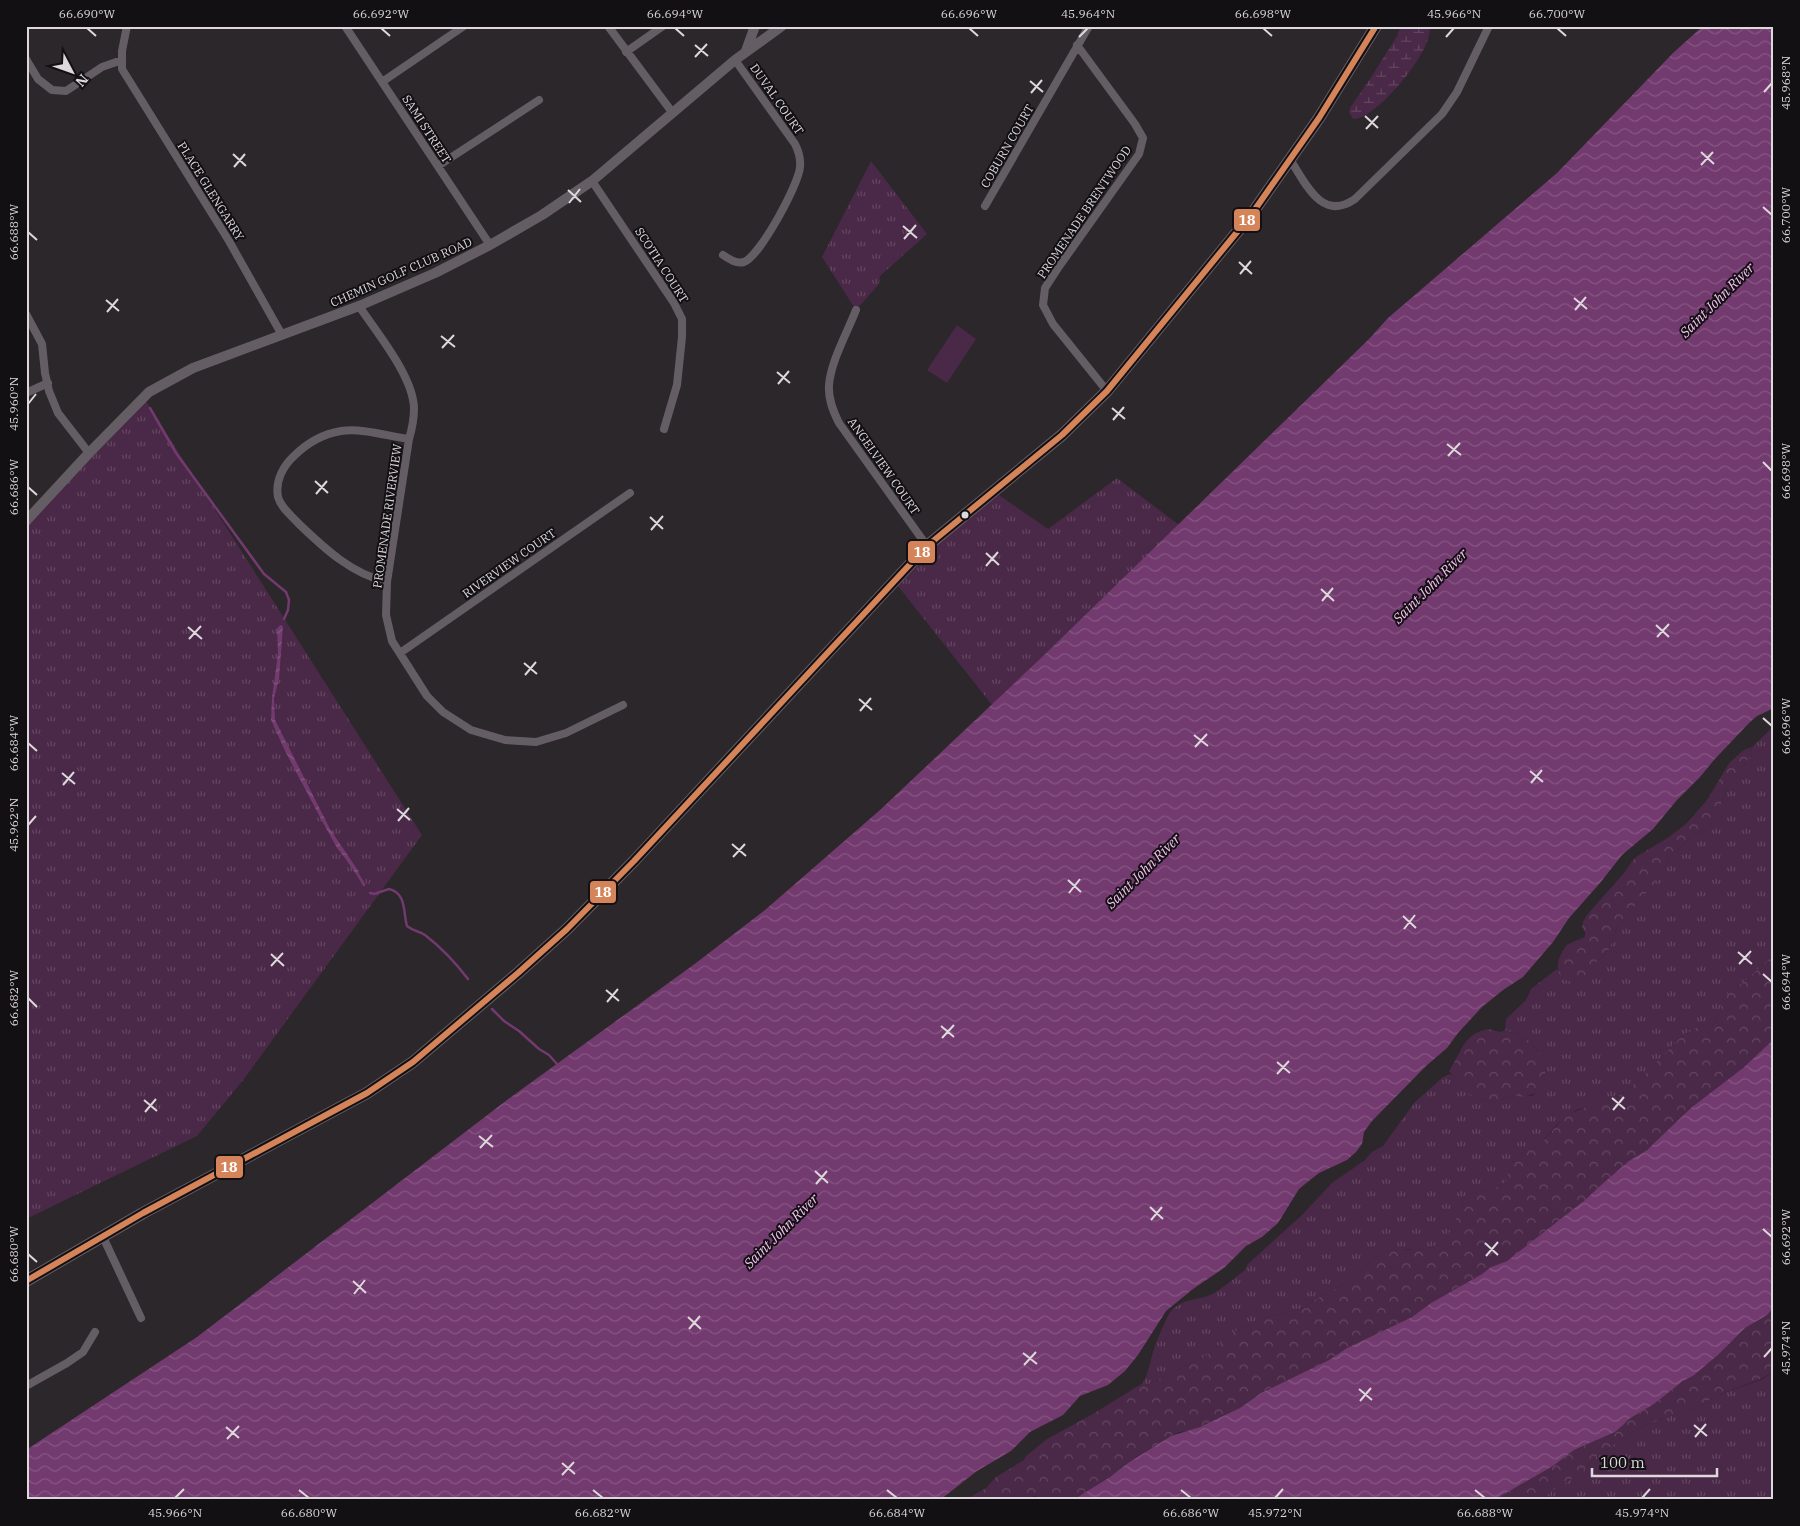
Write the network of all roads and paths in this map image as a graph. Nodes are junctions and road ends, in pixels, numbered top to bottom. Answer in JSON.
{"nodes":[{"id":1,"x":127,"y":26,"type":"edge"},
{"id":2,"x":345,"y":26,"type":"edge"},
{"id":3,"x":464,"y":26,"type":"edge"},
{"id":4,"x":608,"y":26,"type":"edge"},
{"id":5,"x":663,"y":26,"type":"edge"},
{"id":6,"x":755,"y":26,"type":"edge"},
{"id":7,"x":782,"y":26,"type":"edge"},
{"id":8,"x":1089,"y":26,"type":"edge"},
{"id":9,"x":1376,"y":26,"type":"edge"},
{"id":10,"x":1489,"y":26,"type":"edge"},
{"id":11,"x":1077,"y":45,"type":"junction"},
{"id":12,"x":626,"y":52,"type":"junction"},
{"id":13,"x":746,"y":52,"type":"junction"},
{"id":14,"x":26,"y":59,"type":"edge"},
{"id":15,"x":122,"y":60,"type":"junction"},
{"id":16,"x":735,"y":60,"type":"junction"},
{"id":17,"x":382,"y":82,"type":"junction"},
{"id":18,"x":539,"y":100,"type":"dead end"},
{"id":19,"x":672,"y":112,"type":"junction"},
{"id":20,"x":1291,"y":161,"type":"junction"},
{"id":21,"x":438,"y":166,"type":"junction"},
{"id":22,"x":592,"y":181,"type":"junction"},
{"id":23,"x":985,"y":206,"type":"dead end"},
{"id":24,"x":490,"y":245,"type":"junction"},
{"id":25,"x":723,"y":255,"type":"dead end"},
{"id":26,"x":359,"y":306,"type":"junction"},
{"id":27,"x":856,"y":310,"type":"dead end"},
{"id":28,"x":26,"y":314,"type":"edge"},
{"id":29,"x":282,"y":335,"type":"junction"},
{"id":30,"x":48,"y":384,"type":"junction"},
{"id":31,"x":1107,"y":391,"type":"junction"},
{"id":32,"x":26,"y":393,"type":"edge"},
{"id":33,"x":664,"y":429,"type":"dead end"},
{"id":34,"x":409,"y":439,"type":"junction"},
{"id":35,"x":89,"y":453,"type":"junction"},
{"id":36,"x":630,"y":492,"type":"dead end"},
{"id":37,"x":26,"y":521,"type":"edge"},
{"id":38,"x":927,"y":546,"type":"junction"},
{"id":39,"x":387,"y":582,"type":"junction"},
{"id":40,"x":400,"y":653,"type":"junction"},
{"id":41,"x":624,"y":705,"type":"dead end"},
{"id":42,"x":103,"y":1237,"type":"junction"},
{"id":43,"x":26,"y":1281,"type":"edge"},
{"id":44,"x":141,"y":1318,"type":"dead end"},
{"id":45,"x":95,"y":1332,"type":"dead end"},
{"id":46,"x":26,"y":1386,"type":"edge"}],
"edges":[{"from":1,"to":15,"type":"street","name":"PLACE GLENGARRY"},
{"from":2,"to":17,"type":"street","name":"SAMI STREET"},
{"from":3,"to":17,"type":"street"},
{"from":4,"to":12,"type":"street"},
{"from":5,"to":12,"type":"street"},
{"from":6,"to":13,"type":"street"},
{"from":7,"to":13,"type":"street","name":"CHEMIN GOLF CLUB ROAD"},
{"from":8,"to":11,"type":"street","name":"COBURN COURT"},
{"from":9,"to":20,"type":"main road"},
{"from":10,"to":20,"type":"street"},
{"from":11,"to":23,"type":"street","name":"COBURN COURT"},
{"from":11,"to":31,"type":"street","name":"PROMENADE BRENTWOOD"},
{"from":12,"to":19,"type":"street"},
{"from":13,"to":16,"type":"street","name":"CHEMIN GOLF CLUB ROAD"},
{"from":14,"to":15,"type":"street"},
{"from":15,"to":29,"type":"street","name":"PLACE GLENGARRY"},
{"from":16,"to":19,"type":"street","name":"CHEMIN GOLF CLUB ROAD"},
{"from":16,"to":25,"type":"street","name":"DUVAL COURT"},
{"from":17,"to":21,"type":"street","name":"SAMI STREET"},
{"from":18,"to":21,"type":"street"},
{"from":19,"to":22,"type":"street","name":"CHEMIN GOLF CLUB ROAD"},
{"from":20,"to":31,"type":"main road"},
{"from":21,"to":24,"type":"street","name":"SAMI STREET"},
{"from":22,"to":24,"type":"street","name":"CHEMIN GOLF CLUB ROAD"},
{"from":22,"to":33,"type":"street","name":"SCOTIA COURT"},
{"from":24,"to":26,"type":"street","name":"CHEMIN GOLF CLUB ROAD"},
{"from":26,"to":29,"type":"street","name":"CHEMIN GOLF CLUB ROAD"},
{"from":26,"to":34,"type":"street","name":"PROMENADE RIVERVIEW"},
{"from":27,"to":38,"type":"street","name":"ANGELVIEW COURT"},
{"from":28,"to":30,"type":"street"},
{"from":29,"to":35,"type":"street","name":"CHEMIN GOLF CLUB ROAD"},
{"from":30,"to":32,"type":"street"},
{"from":30,"to":35,"type":"street"},
{"from":31,"to":38,"type":"main road"},
{"from":34,"to":39,"type":"street","name":"PROMENADE RIVERVIEW"},
{"from":34,"to":39,"type":"street"},
{"from":35,"to":37,"type":"street","name":"CHEMIN GOLF CLUB ROAD"},
{"from":36,"to":40,"type":"street","name":"RIVERVIEW COURT"},
{"from":38,"to":42,"type":"main road"},
{"from":39,"to":40,"type":"street","name":"PROMENADE RIVERVIEW"},
{"from":40,"to":41,"type":"street","name":"PROMENADE RIVERVIEW"},
{"from":42,"to":43,"type":"main road"},
{"from":42,"to":44,"type":"street"},
{"from":45,"to":46,"type":"street"}]}
